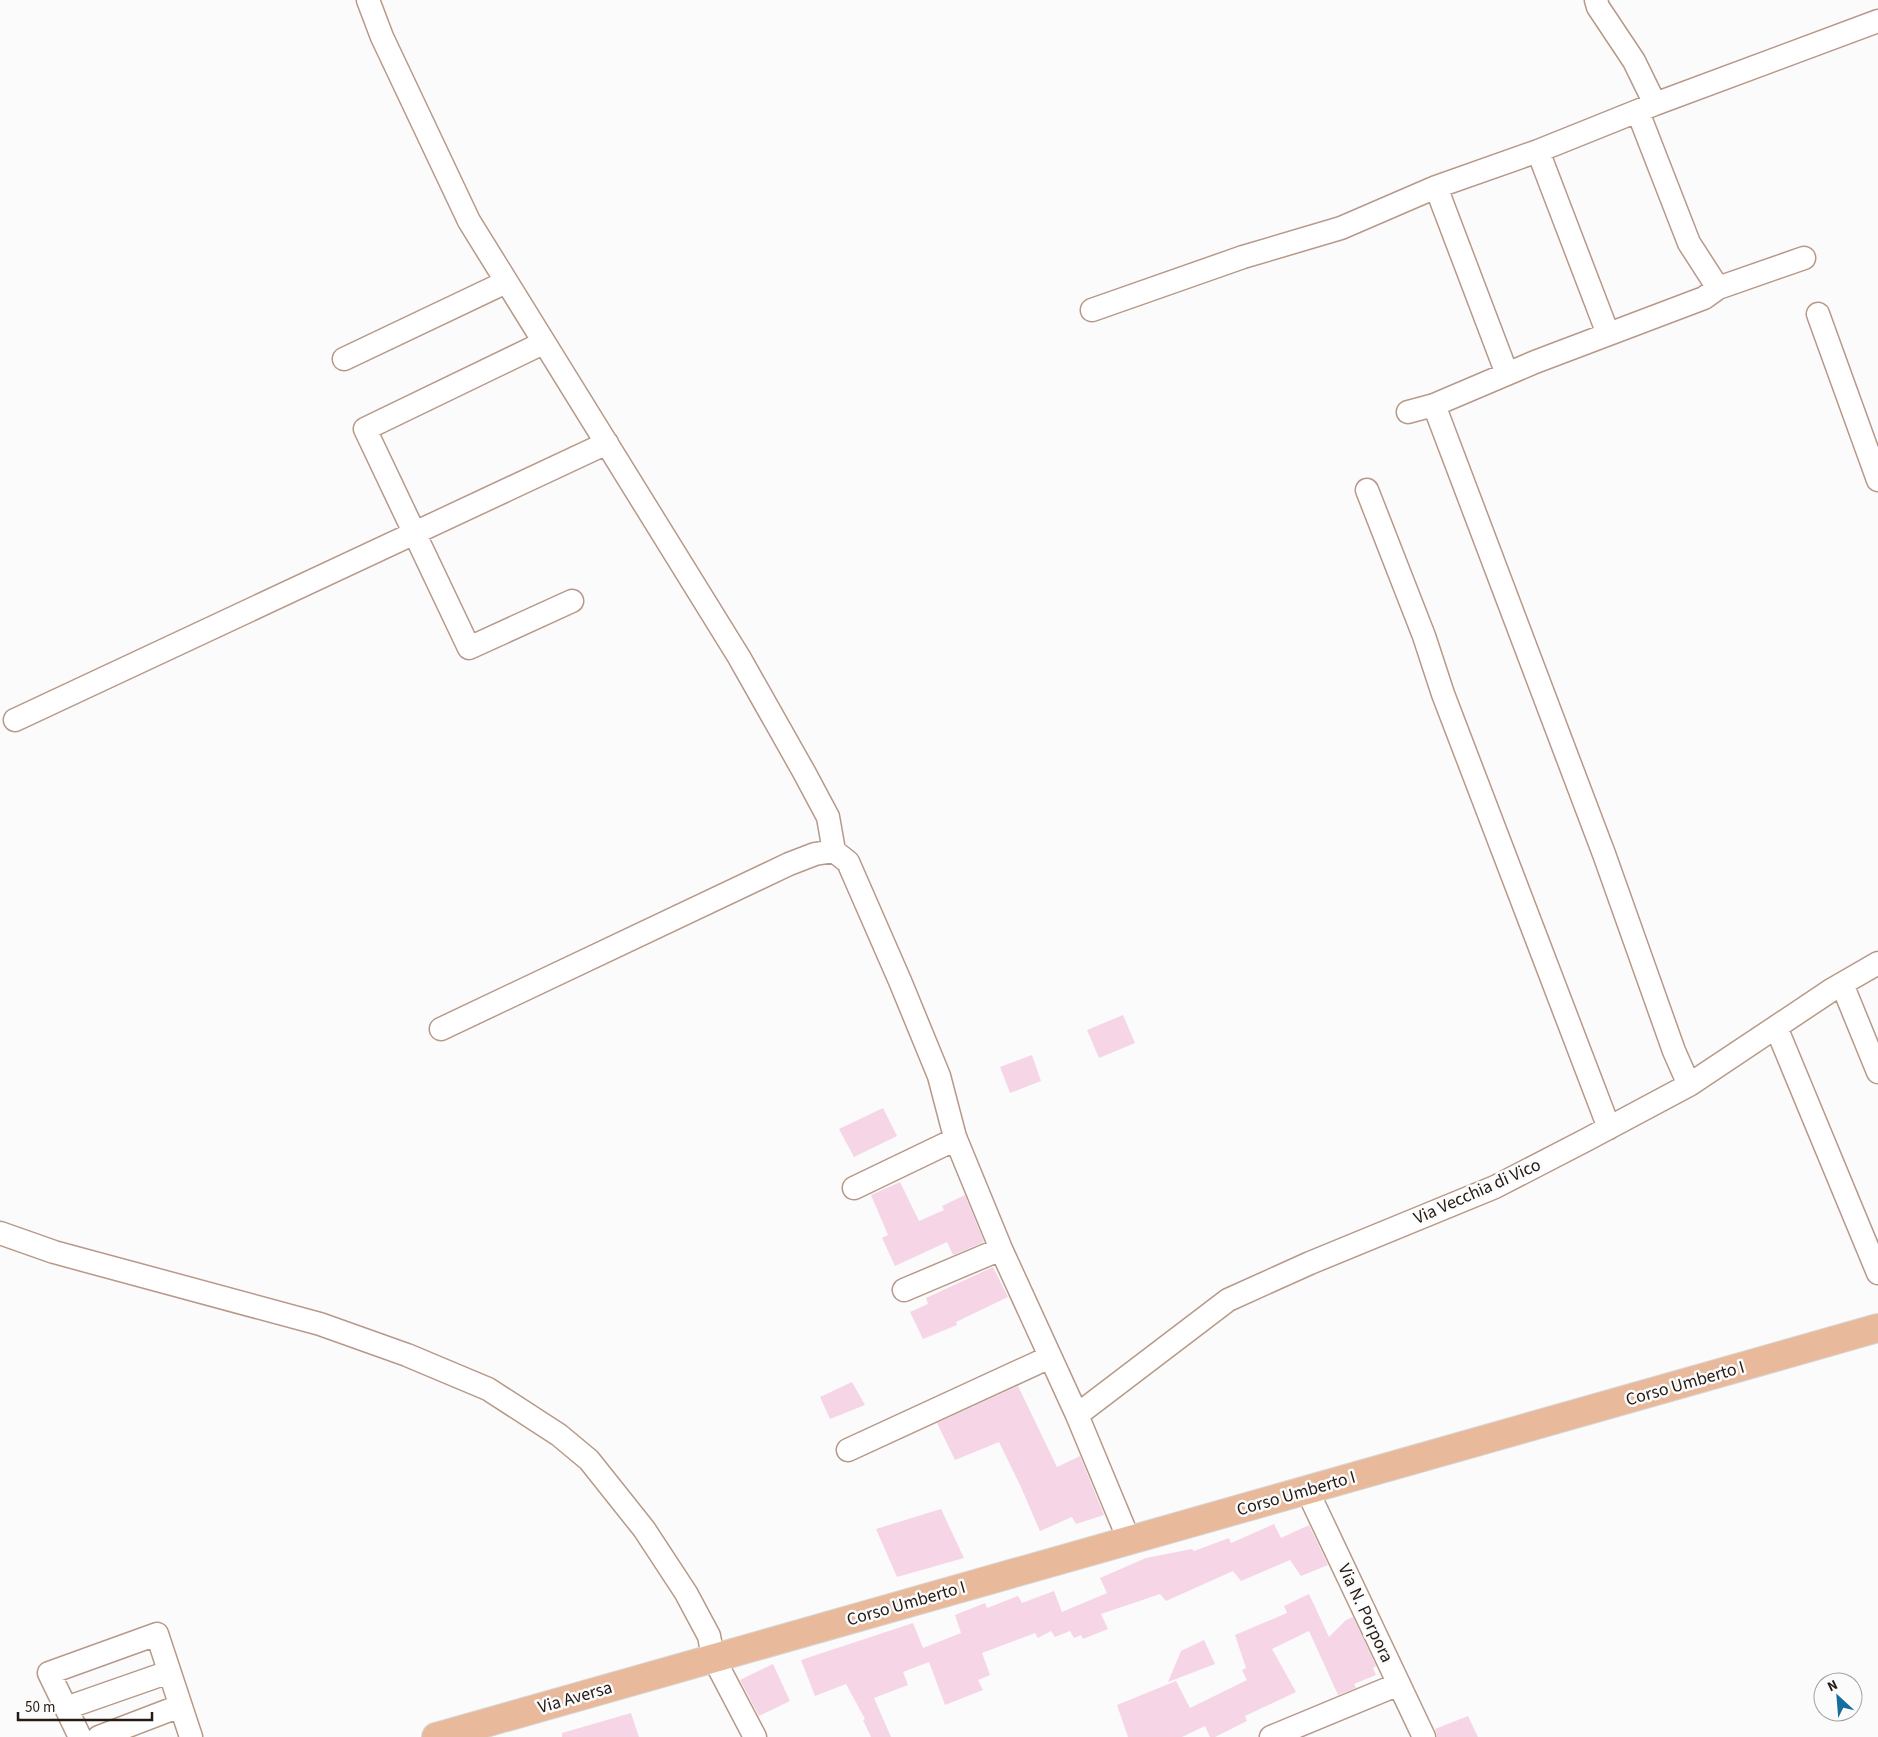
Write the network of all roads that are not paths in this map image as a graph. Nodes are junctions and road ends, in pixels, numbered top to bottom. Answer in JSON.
{"nodes":[{"id":1,"x":1596,"y":0,"type":"edge"},
{"id":2,"x":372,"y":1,"type":"edge"},
{"id":3,"x":1878,"y":21,"type":"edge"},
{"id":4,"x":1646,"y":108,"type":"junction"},
{"id":5,"x":1538,"y":151,"type":"junction"},
{"id":6,"x":1436,"y":187,"type":"junction"},
{"id":7,"x":1804,"y":258,"type":"dead end"},
{"id":8,"x":506,"y":282,"type":"junction"},
{"id":9,"x":1718,"y":288,"type":"junction"},
{"id":10,"x":1092,"y":310,"type":"dead end"},
{"id":11,"x":1818,"y":314,"type":"dead end"},
{"id":12,"x":1608,"y":334,"type":"junction"},
{"id":13,"x":543,"y":343,"type":"junction"},
{"id":14,"x":344,"y":359,"type":"dead end"},
{"id":15,"x":1507,"y":374,"type":"junction"},
{"id":16,"x":1434,"y":405,"type":"junction"},
{"id":17,"x":1408,"y":412,"type":"dead end"},
{"id":18,"x":607,"y":443,"type":"junction"},
{"id":19,"x":1878,"y":480,"type":"edge"},
{"id":20,"x":1367,"y":490,"type":"dead end"},
{"id":21,"x":414,"y":533,"type":"junction"},
{"id":22,"x":572,"y":601,"type":"dead end"},
{"id":23,"x":15,"y":720,"type":"dead end"},
{"id":24,"x":834,"y":852,"type":"junction"},
{"id":25,"x":1878,"y":963,"type":"edge"},
{"id":26,"x":1842,"y":984,"type":"junction"},
{"id":27,"x":1776,"y":1027,"type":"junction"},
{"id":28,"x":441,"y":1029,"type":"dead end"},
{"id":29,"x":1878,"y":1072,"type":"edge"},
{"id":30,"x":1689,"y":1085,"type":"junction"},
{"id":31,"x":1609,"y":1128,"type":"junction"},
{"id":32,"x":956,"y":1139,"type":"junction"},
{"id":33,"x":854,"y":1188,"type":"dead end"},
{"id":34,"x":0,"y":1233,"type":"edge"},
{"id":35,"x":1001,"y":1249,"type":"junction"},
{"id":36,"x":1878,"y":1273,"type":"edge"},
{"id":37,"x":904,"y":1290,"type":"dead end"},
{"id":38,"x":1878,"y":1328,"type":"edge"},
{"id":39,"x":1050,"y":1357,"type":"junction"},
{"id":40,"x":1077,"y":1415,"type":"junction"},
{"id":41,"x":848,"y":1450,"type":"dead end"},
{"id":42,"x":1307,"y":1490,"type":"junction"},
{"id":43,"x":1129,"y":1540,"type":"junction"},
{"id":44,"x":713,"y":1657,"type":"junction"},
{"id":45,"x":170,"y":1672,"type":"junction"},
{"id":46,"x":1399,"y":1684,"type":"junction"},
{"id":47,"x":180,"y":1706,"type":"junction"},
{"id":48,"x":66,"y":1708,"type":"junction"},
{"id":49,"x":80,"y":1737,"type":"edge"},
{"id":50,"x":99,"y":1737,"type":"edge"},
{"id":51,"x":191,"y":1737,"type":"edge"},
{"id":52,"x":436,"y":1737,"type":"edge"},
{"id":53,"x":755,"y":1737,"type":"edge"},
{"id":54,"x":1271,"y":1737,"type":"edge"},
{"id":55,"x":1424,"y":1737,"type":"edge"}],
"edges":[{"from":1,"to":4,"type":"street"},
{"from":2,"to":8,"type":"street"},
{"from":3,"to":4,"type":"street"},
{"from":4,"to":5,"type":"street"},
{"from":4,"to":9,"type":"street"},
{"from":5,"to":6,"type":"street"},
{"from":5,"to":12,"type":"street"},
{"from":6,"to":10,"type":"street"},
{"from":6,"to":15,"type":"street"},
{"from":7,"to":9,"type":"street"},
{"from":8,"to":13,"type":"street"},
{"from":8,"to":14,"type":"street"},
{"from":9,"to":12,"type":"street"},
{"from":11,"to":19,"type":"street"},
{"from":12,"to":15,"type":"street"},
{"from":13,"to":18,"type":"street"},
{"from":13,"to":21,"type":"street"},
{"from":15,"to":16,"type":"street"},
{"from":16,"to":17,"type":"street"},
{"from":16,"to":30,"type":"street"},
{"from":18,"to":21,"type":"street"},
{"from":18,"to":24,"type":"street"},
{"from":20,"to":31,"type":"street"},
{"from":21,"to":22,"type":"street"},
{"from":21,"to":23,"type":"street"},
{"from":24,"to":28,"type":"street"},
{"from":24,"to":32,"type":"street"},
{"from":25,"to":26,"type":"street","name":"Via Vecchia di Vico"},
{"from":26,"to":27,"type":"street","name":"Via Vecchia di Vico"},
{"from":26,"to":29,"type":"street"},
{"from":27,"to":30,"type":"street","name":"Via Vecchia di Vico"},
{"from":27,"to":36,"type":"street"},
{"from":30,"to":31,"type":"street","name":"Via Vecchia di Vico"},
{"from":31,"to":40,"type":"street","name":"Via Vecchia di Vico"},
{"from":32,"to":33,"type":"street"},
{"from":32,"to":35,"type":"street"},
{"from":34,"to":44,"type":"street"},
{"from":35,"to":37,"type":"street"},
{"from":35,"to":39,"type":"street"},
{"from":38,"to":42,"type":"main road","name":"Corso Umberto I"},
{"from":39,"to":40,"type":"street"},
{"from":39,"to":41,"type":"street"},
{"from":40,"to":43,"type":"street"},
{"from":42,"to":43,"type":"main road","name":"Corso Umberto I"},
{"from":42,"to":46,"type":"street","name":"Via N. Porpora"},
{"from":43,"to":44,"type":"main road","name":"Corso Umberto I"},
{"from":44,"to":52,"type":"main road","name":"Via Aversa"},
{"from":44,"to":53,"type":"street"},
{"from":45,"to":47,"type":"street"},
{"from":45,"to":48,"type":"street"},
{"from":45,"to":48,"type":"street"},
{"from":46,"to":54,"type":"street"},
{"from":46,"to":55,"type":"street","name":"Via N. Porpora"},
{"from":47,"to":50,"type":"street"},
{"from":47,"to":51,"type":"street"},
{"from":48,"to":49,"type":"street"}]}
